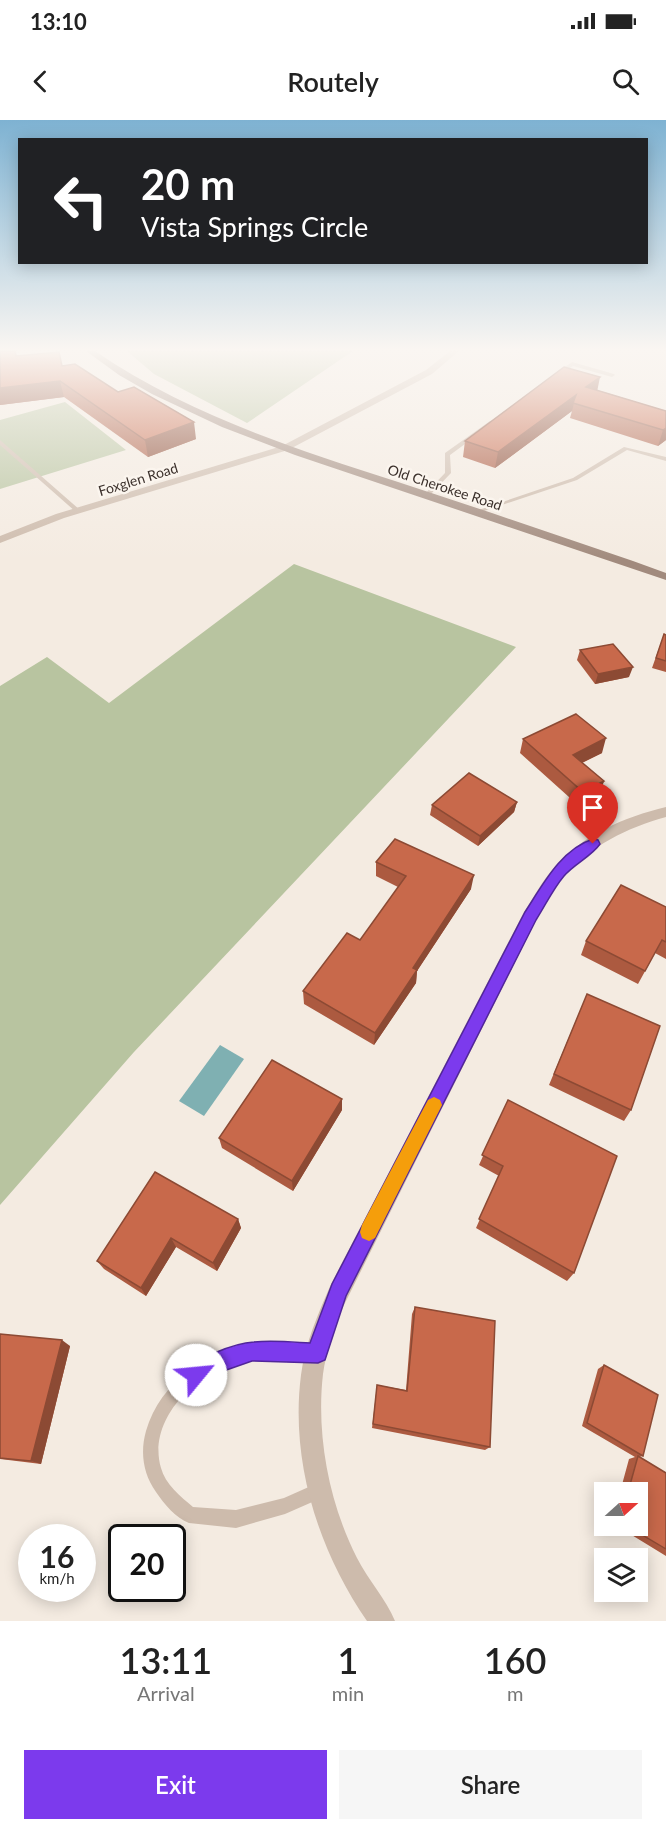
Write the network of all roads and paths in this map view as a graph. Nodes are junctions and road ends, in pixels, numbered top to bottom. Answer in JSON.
{"nodes":[{"id":1,"x":213,"y":421,"type":"edge"},
{"id":2,"x":336,"y":421,"type":"edge"},
{"id":3,"x":494,"y":421,"type":"edge"},
{"id":4,"x":0,"y":442,"type":"edge"},
{"id":5,"x":285,"y":448,"type":"junction"},
{"id":6,"x":666,"y":459,"type":"edge"},
{"id":7,"x":427,"y":495,"type":"junction"},
{"id":8,"x":78,"y":511,"type":"junction"},
{"id":9,"x":476,"y":512,"type":"junction"},
{"id":10,"x":0,"y":540,"type":"edge"},
{"id":11,"x":666,"y":577,"type":"edge"},
{"id":12,"x":666,"y":812,"type":"edge"},
{"id":13,"x":318,"y":1353,"type":"junction"},
{"id":14,"x":320,"y":1490,"type":"junction"},
{"id":15,"x":382,"y":1621,"type":"edge"}],
"edges":[{"from":1,"to":5,"type":"street","name":"Old Cherokee Road"},
{"from":2,"to":5,"type":"street","name":"Foxglen Road"},
{"from":3,"to":7,"type":"lane"},
{"from":4,"to":8,"type":"lane"},
{"from":5,"to":7,"type":"street","name":"Old Cherokee Road"},
{"from":5,"to":8,"type":"street","name":"Foxglen Road"},
{"from":6,"to":9,"type":"lane"},
{"from":7,"to":9,"type":"street","name":"Old Cherokee Road"},
{"from":8,"to":10,"type":"street","name":"Foxglen Road"},
{"from":9,"to":11,"type":"street","name":"Old Cherokee Road"},
{"from":12,"to":13,"type":"street"},
{"from":13,"to":14,"type":"street"},
{"from":13,"to":14,"type":"lane"},
{"from":14,"to":15,"type":"street"}]}
